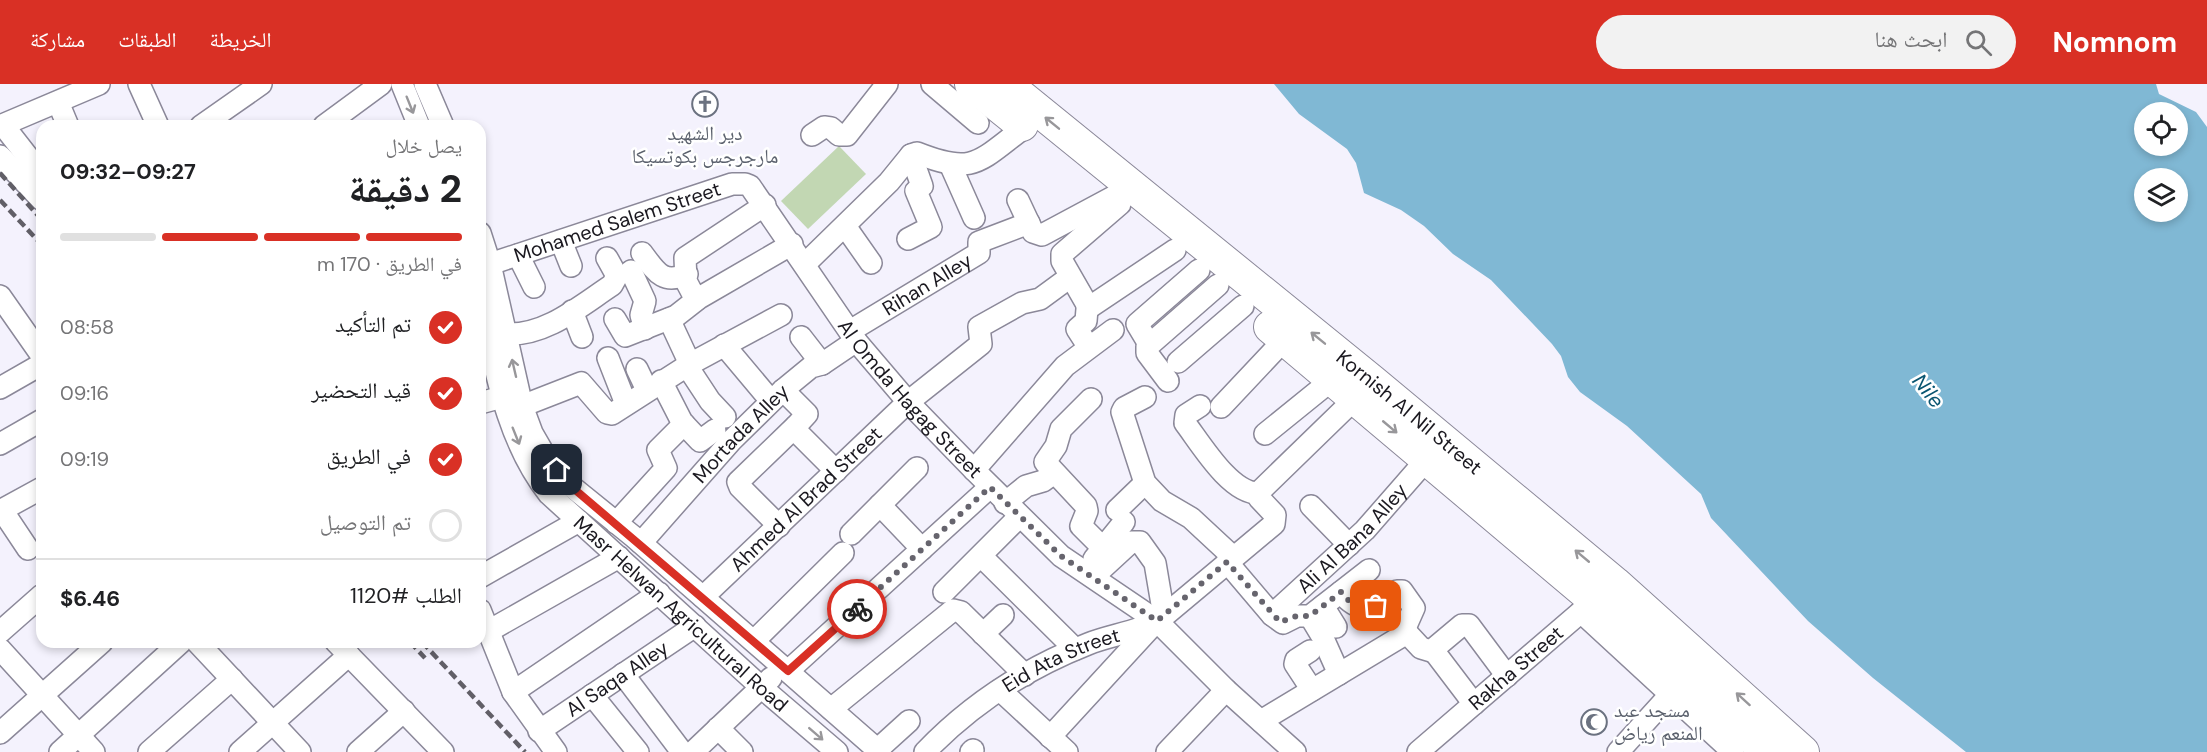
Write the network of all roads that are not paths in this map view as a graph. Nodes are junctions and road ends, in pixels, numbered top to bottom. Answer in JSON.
{"nodes":[{"id":1,"x":99,"y":84,"type":"edge"},
{"id":2,"x":138,"y":84,"type":"edge"},
{"id":3,"x":261,"y":84,"type":"edge"},
{"id":4,"x":381,"y":84,"type":"edge"},
{"id":5,"x":402,"y":84,"type":"edge"},
{"id":6,"x":425,"y":84,"type":"edge"},
{"id":7,"x":887,"y":84,"type":"edge"},
{"id":8,"x":933,"y":84,"type":"edge"},
{"id":9,"x":971,"y":84,"type":"edge"},
{"id":10,"x":1006,"y":84,"type":"edge"},
{"id":11,"x":58,"y":102,"type":"junction"},
{"id":12,"x":66,"y":120,"type":"edge"},
{"id":13,"x":155,"y":120,"type":"edge"},
{"id":14,"x":210,"y":120,"type":"edge"},
{"id":15,"x":339,"y":120,"type":"edge"},
{"id":16,"x":417,"y":120,"type":"edge"},
{"id":17,"x":440,"y":120,"type":"edge"},
{"id":18,"x":978,"y":123,"type":"dead end"},
{"id":19,"x":2,"y":126,"type":"edge"},
{"id":20,"x":1025,"y":127,"type":"junction"},
{"id":21,"x":812,"y":135,"type":"dead end"},
{"id":22,"x":911,"y":155,"type":"junction"},
{"id":23,"x":0,"y":156,"type":"edge"},
{"id":24,"x":950,"y":164,"type":"junction"},
{"id":25,"x":36,"y":168,"type":"edge"},
{"id":26,"x":745,"y":183,"type":"joint"},
{"id":27,"x":36,"y":194,"type":"edge"},
{"id":28,"x":1018,"y":200,"type":"dead end"},
{"id":29,"x":1117,"y":200,"type":"junction"},
{"id":30,"x":765,"y":205,"type":"junction"},
{"id":31,"x":974,"y":218,"type":"dead end"},
{"id":32,"x":1029,"y":223,"type":"junction"},
{"id":33,"x":845,"y":226,"type":"junction"},
{"id":34,"x":908,"y":239,"type":"dead end"},
{"id":35,"x":561,"y":241,"type":"junction"},
{"id":36,"x":792,"y":244,"type":"junction"},
{"id":37,"x":1175,"y":250,"type":"junction"},
{"id":38,"x":486,"y":252,"type":"edge"},
{"id":39,"x":642,"y":253,"type":"dead end"},
{"id":40,"x":518,"y":255,"type":"junction"},
{"id":41,"x":607,"y":258,"type":"dead end"},
{"id":42,"x":871,"y":263,"type":"dead end"},
{"id":43,"x":490,"y":264,"type":"junction"},
{"id":44,"x":806,"y":264,"type":"junction"},
{"id":45,"x":571,"y":266,"type":"dead end"},
{"id":46,"x":631,"y":272,"type":"dead end"},
{"id":47,"x":687,"y":274,"type":"junction"},
{"id":48,"x":1070,"y":277,"type":"junction"},
{"id":49,"x":1209,"y":277,"type":"junction"},
{"id":50,"x":534,"y":287,"type":"dead end"},
{"id":51,"x":0,"y":296,"type":"edge"},
{"id":52,"x":696,"y":300,"type":"junction"},
{"id":53,"x":1243,"y":306,"type":"junction"},
{"id":54,"x":1089,"y":308,"type":"junction"},
{"id":55,"x":572,"y":311,"type":"junction"},
{"id":56,"x":781,"y":315,"type":"dead end"},
{"id":57,"x":6,"y":318,"type":"edge"},
{"id":58,"x":615,"y":319,"type":"dead end"},
{"id":59,"x":669,"y":319,"type":"junction"},
{"id":60,"x":486,"y":326,"type":"edge"},
{"id":61,"x":645,"y":329,"type":"junction"},
{"id":62,"x":1113,"y":330,"type":"dead end"},
{"id":63,"x":506,"y":334,"type":"junction"},
{"id":64,"x":853,"y":336,"type":"junction"},
{"id":65,"x":582,"y":337,"type":"dead end"},
{"id":66,"x":801,"y":338,"type":"dead end"},
{"id":67,"x":1285,"y":339,"type":"junction"},
{"id":68,"x":724,"y":345,"type":"junction"},
{"id":69,"x":1088,"y":346,"type":"junction"},
{"id":70,"x":36,"y":350,"type":"edge"},
{"id":71,"x":608,"y":358,"type":"dead end"},
{"id":72,"x":1178,"y":362,"type":"dead end"},
{"id":73,"x":822,"y":364,"type":"junction"},
{"id":74,"x":688,"y":365,"type":"junction"},
{"id":75,"x":36,"y":367,"type":"edge"},
{"id":76,"x":637,"y":369,"type":"dead end"},
{"id":77,"x":1168,"y":381,"type":"dead end"},
{"id":78,"x":654,"y":386,"type":"junction"},
{"id":79,"x":1354,"y":386,"type":"junction"},
{"id":80,"x":0,"y":388,"type":"edge"},
{"id":81,"x":777,"y":396,"type":"junction"},
{"id":82,"x":502,"y":397,"type":"junction"},
{"id":83,"x":1145,"y":397,"type":"dead end"},
{"id":84,"x":1091,"y":399,"type":"dead end"},
{"id":85,"x":486,"y":401,"type":"edge"},
{"id":86,"x":908,"y":402,"type":"junction"},
{"id":87,"x":626,"y":404,"type":"junction"},
{"id":88,"x":522,"y":406,"type":"junction"},
{"id":89,"x":1200,"y":406,"type":"dead end"},
{"id":90,"x":1221,"y":407,"type":"dead end"},
{"id":91,"x":36,"y":423,"type":"edge"},
{"id":92,"x":684,"y":424,"type":"junction"},
{"id":93,"x":796,"y":426,"type":"junction"},
{"id":94,"x":1265,"y":434,"type":"dead end"},
{"id":95,"x":0,"y":444,"type":"edge"},
{"id":96,"x":1428,"y":459,"type":"junction"},
{"id":97,"x":917,"y":468,"type":"dead end"},
{"id":98,"x":974,"y":470,"type":"junction"},
{"id":99,"x":836,"y":471,"type":"junction"},
{"id":100,"x":1054,"y":472,"type":"junction"},
{"id":101,"x":1145,"y":483,"type":"junction"},
{"id":102,"x":990,"y":487,"type":"junction"},
{"id":103,"x":36,"y":491,"type":"edge"},
{"id":104,"x":1258,"y":493,"type":"junction"},
{"id":105,"x":880,"y":505,"type":"junction"},
{"id":106,"x":1311,"y":506,"type":"dead end"},
{"id":107,"x":1,"y":510,"type":"edge"},
{"id":108,"x":1012,"y":510,"type":"junction"},
{"id":109,"x":579,"y":521,"type":"junction"},
{"id":110,"x":616,"y":523,"type":"junction"},
{"id":111,"x":779,"y":526,"type":"junction"},
{"id":112,"x":851,"y":534,"type":"dead end"},
{"id":113,"x":641,"y":543,"type":"junction"},
{"id":114,"x":1349,"y":545,"type":"junction"},
{"id":115,"x":1103,"y":548,"type":"junction"},
{"id":116,"x":28,"y":549,"type":"dead end"},
{"id":117,"x":922,"y":549,"type":"junction"},
{"id":118,"x":843,"y":553,"type":"dead end"},
{"id":119,"x":981,"y":556,"type":"junction"},
{"id":120,"x":618,"y":557,"type":"junction"},
{"id":121,"x":1230,"y":559,"type":"junction"},
{"id":122,"x":1369,"y":570,"type":"dead end"},
{"id":123,"x":486,"y":574,"type":"edge"},
{"id":124,"x":1089,"y":574,"type":"junction"},
{"id":125,"x":1341,"y":592,"type":"junction"},
{"id":126,"x":659,"y":593,"type":"junction"},
{"id":127,"x":704,"y":597,"type":"junction"},
{"id":128,"x":1597,"y":598,"type":"junction"},
{"id":129,"x":36,"y":600,"type":"edge"},
{"id":130,"x":947,"y":602,"type":"junction"},
{"id":131,"x":1317,"y":611,"type":"junction"},
{"id":132,"x":1003,"y":615,"type":"dead end"},
{"id":133,"x":1278,"y":619,"type":"junction"},
{"id":134,"x":1158,"y":620,"type":"junction"},
{"id":135,"x":695,"y":626,"type":"junction"},
{"id":136,"x":1336,"y":627,"type":"dead end"},
{"id":137,"x":486,"y":629,"type":"edge"},
{"id":138,"x":487,"y":632,"type":"junction"},
{"id":139,"x":0,"y":633,"type":"edge"},
{"id":140,"x":1407,"y":633,"type":"junction"},
{"id":141,"x":983,"y":634,"type":"junction"},
{"id":142,"x":754,"y":641,"type":"junction"},
{"id":143,"x":95,"y":648,"type":"edge"},
{"id":144,"x":174,"y":648,"type":"edge"},
{"id":145,"x":203,"y":648,"type":"edge"},
{"id":146,"x":0,"y":649,"type":"edge"},
{"id":147,"x":343,"y":649,"type":"edge"},
{"id":148,"x":1075,"y":649,"type":"junction"},
{"id":149,"x":1433,"y":650,"type":"junction"},
{"id":150,"x":1310,"y":651,"type":"dead end"},
{"id":151,"x":786,"y":668,"type":"junction"},
{"id":152,"x":623,"y":674,"type":"junction"},
{"id":153,"x":1339,"y":674,"type":"junction"},
{"id":154,"x":1025,"y":675,"type":"junction"},
{"id":155,"x":1507,"y":676,"type":"junction"},
{"id":156,"x":232,"y":679,"type":"junction"},
{"id":157,"x":761,"y":687,"type":"junction"},
{"id":158,"x":1677,"y":687,"type":"junction"},
{"id":159,"x":1000,"y":690,"type":"junction"},
{"id":160,"x":1226,"y":690,"type":"junction"},
{"id":161,"x":1312,"y":690,"type":"junction"},
{"id":162,"x":513,"y":692,"type":"junction"},
{"id":163,"x":42,"y":695,"type":"junction"},
{"id":164,"x":592,"y":695,"type":"junction"},
{"id":165,"x":1474,"y":704,"type":"junction"},
{"id":166,"x":831,"y":709,"type":"junction"},
{"id":167,"x":404,"y":711,"type":"junction"},
{"id":168,"x":1261,"y":721,"type":"junction"},
{"id":169,"x":909,"y":722,"type":"dead end"},
{"id":170,"x":273,"y":723,"type":"junction"},
{"id":171,"x":718,"y":728,"type":"junction"},
{"id":172,"x":539,"y":731,"type":"junction"},
{"id":173,"x":0,"y":733,"type":"edge"},
{"id":174,"x":78,"y":735,"type":"junction"},
{"id":175,"x":1050,"y":737,"type":"junction"},
{"id":176,"x":1770,"y":744,"type":"edge"},
{"id":177,"x":879,"y":751,"type":"edge"},
{"id":178,"x":60,"y":752,"type":"edge"},
{"id":179,"x":94,"y":752,"type":"edge"},
{"id":180,"x":149,"y":752,"type":"edge"},
{"id":181,"x":240,"y":752,"type":"edge"},
{"id":182,"x":300,"y":752,"type":"edge"},
{"id":183,"x":358,"y":752,"type":"edge"},
{"id":184,"x":443,"y":752,"type":"edge"},
{"id":185,"x":556,"y":752,"type":"edge"},
{"id":186,"x":638,"y":752,"type":"edge"},
{"id":187,"x":682,"y":752,"type":"edge"},
{"id":188,"x":693,"y":752,"type":"edge"},
{"id":189,"x":742,"y":752,"type":"edge"},
{"id":190,"x":837,"y":752,"type":"edge"},
{"id":191,"x":925,"y":752,"type":"edge"},
{"id":192,"x":1067,"y":752,"type":"edge"},
{"id":193,"x":1167,"y":752,"type":"edge"},
{"id":194,"x":1294,"y":752,"type":"edge"},
{"id":195,"x":1418,"y":752,"type":"edge"},
{"id":196,"x":1618,"y":752,"type":"edge"},
{"id":197,"x":1733,"y":752,"type":"edge"},
{"id":198,"x":1803,"y":752,"type":"edge"}],
"edges":[{"from":1,"to":11,"type":"street"},
{"from":2,"to":13,"type":"street"},
{"from":3,"to":14,"type":"street"},
{"from":4,"to":15,"type":"street"},
{"from":5,"to":16,"type":"street","one_way":true},
{"from":6,"to":17,"type":"street"},
{"from":7,"to":21,"type":"street"},
{"from":8,"to":18,"type":"street"},
{"from":9,"to":20,"type":"highway","name":"Kornish Al Nil Street"},
{"from":79,"to":10,"type":"highway","name":"Kornish Al Nil Street","one_way":true},
{"from":11,"to":12,"type":"street"},
{"from":11,"to":19,"type":"street"},
{"from":19,"to":25,"type":"street"},
{"from":20,"to":24,"type":"street"},
{"from":20,"to":29,"type":"highway","name":"Kornish Al Nil Street"},
{"from":22,"to":24,"type":"street"},
{"from":22,"to":33,"type":"street"},
{"from":22,"to":34,"type":"street"},
{"from":23,"to":27,"type":"street"},
{"from":24,"to":31,"type":"street"},
{"from":26,"to":30,"type":"street","name":"Al Omda Hagag Street"},
{"from":26,"to":35,"type":"street","name":"Mohamed Salem Street"},
{"from":28,"to":32,"type":"street"},
{"from":29,"to":32,"type":"street"},
{"from":29,"to":37,"type":"highway","name":"Kornish Al Nil Street"},
{"from":29,"to":48,"type":"street"},
{"from":30,"to":36,"type":"street","name":"Al Omda Hagag Street"},
{"from":30,"to":47,"type":"street"},
{"from":32,"to":64,"type":"street","name":"Rihan Alley"},
{"from":33,"to":42,"type":"street"},
{"from":33,"to":44,"type":"street"},
{"from":35,"to":40,"type":"street","name":"Mohamed Salem Street"},
{"from":35,"to":45,"type":"street"},
{"from":36,"to":44,"type":"street","name":"Al Omda Hagag Street"},
{"from":36,"to":52,"type":"street"},
{"from":37,"to":49,"type":"highway","name":"Kornish Al Nil Street"},
{"from":37,"to":54,"type":"street"},
{"from":38,"to":43,"type":"street","name":"Masr Helwan Agricultural Road"},
{"from":39,"to":47,"type":"street"},
{"from":40,"to":43,"type":"street","name":"Mohamed Salem Street"},
{"from":40,"to":50,"type":"street"},
{"from":41,"to":55,"type":"street"},
{"from":43,"to":63,"type":"street","name":"Masr Helwan Agricultural Road"},
{"from":44,"to":64,"type":"street","name":"Al Omda Hagag Street"},
{"from":46,"to":61,"type":"street"},
{"from":47,"to":52,"type":"street"},
{"from":48,"to":54,"type":"street"},
{"from":48,"to":86,"type":"street","name":"Ahmed Al Brad Street"},
{"from":49,"to":53,"type":"highway","name":"Kornish Al Nil Street"},
{"from":49,"to":77,"type":"street"},
{"from":51,"to":57,"type":"street"},
{"from":52,"to":59,"type":"street"},
{"from":53,"to":67,"type":"highway","name":"Kornish Al Nil Street"},
{"from":53,"to":72,"type":"street"},
{"from":54,"to":69,"type":"street"},
{"from":55,"to":63,"type":"street"},
{"from":55,"to":65,"type":"street"},
{"from":56,"to":68,"type":"street"},
{"from":57,"to":70,"type":"street"},
{"from":58,"to":61,"type":"street"},
{"from":59,"to":61,"type":"street"},
{"from":59,"to":74,"type":"street"},
{"from":60,"to":82,"type":"street","name":"Masr Helwan Agricultural Road"},
{"from":62,"to":69,"type":"street"},
{"from":88,"to":63,"type":"street","name":"Masr Helwan Agricultural Road","one_way":true},
{"from":64,"to":73,"type":"street","name":"Mortada Alley"},
{"from":64,"to":86,"type":"street","name":"Al Omda Hagag Street"},
{"from":66,"to":73,"type":"street"},
{"from":67,"to":79,"type":"highway","name":"Kornish Al Nil Street"},
{"from":67,"to":90,"type":"street"},
{"from":68,"to":74,"type":"street"},
{"from":68,"to":81,"type":"street"},
{"from":69,"to":98,"type":"street"},
{"from":71,"to":87,"type":"street"},
{"from":73,"to":81,"type":"street","name":"Mortada Alley"},
{"from":74,"to":78,"type":"street"},
{"from":74,"to":92,"type":"street"},
{"from":75,"to":80,"type":"street"},
{"from":76,"to":78,"type":"street"},
{"from":78,"to":87,"type":"street"},
{"from":78,"to":92,"type":"street"},
{"from":79,"to":94,"type":"street"},
{"from":79,"to":96,"type":"highway","name":"Kornish Al Nil Street","one_way":true},
{"from":79,"to":104,"type":"street"},
{"from":128,"to":79,"type":"highway","name":"Kornish Al Nil Street","one_way":true},
{"from":81,"to":93,"type":"street"},
{"from":81,"to":113,"type":"street","name":"Mortada Alley"},
{"from":82,"to":85,"type":"street"},
{"from":82,"to":109,"type":"street","name":"Masr Helwan Agricultural Road","one_way":true},
{"from":83,"to":101,"type":"street"},
{"from":84,"to":100,"type":"street"},
{"from":86,"to":98,"type":"street","name":"Al Omda Hagag Street"},
{"from":86,"to":99,"type":"street","name":"Ahmed Al Brad Street"},
{"from":87,"to":88,"type":"street"},
{"from":88,"to":110,"type":"street","name":"Masr Helwan Agricultural Road"},
{"from":89,"to":104,"type":"street"},
{"from":91,"to":95,"type":"street"},
{"from":92,"to":110,"type":"street"},
{"from":93,"to":99,"type":"street"},
{"from":93,"to":111,"type":"street"},
{"from":96,"to":114,"type":"street","name":"Ali Al Bana Alley"},
{"from":96,"to":128,"type":"highway","name":"Kornish Al Nil Street"},
{"from":97,"to":105,"type":"street"},
{"from":98,"to":102,"type":"street","name":"Al Omda Hagag Street"},
{"from":99,"to":111,"type":"street","name":"Ahmed Al Brad Street"},
{"from":100,"to":108,"type":"street"},
{"from":100,"to":115,"type":"street"},
{"from":101,"to":115,"type":"street"},
{"from":101,"to":121,"type":"street"},
{"from":102,"to":108,"type":"street","name":"Al Omda Hagag Street"},
{"from":102,"to":117,"type":"street"},
{"from":103,"to":107,"type":"street"},
{"from":104,"to":121,"type":"street","name":"Eid Ata Street"},
{"from":105,"to":112,"type":"street"},
{"from":105,"to":117,"type":"street"},
{"from":106,"to":114,"type":"street"},
{"from":107,"to":116,"type":"street"},
{"from":108,"to":119,"type":"street"},
{"from":108,"to":124,"type":"street","name":"Al Omda Hagag Street"},
{"from":109,"to":120,"type":"street","name":"Masr Helwan Agricultural Road"},
{"from":109,"to":123,"type":"street"},
{"from":110,"to":113,"type":"street","name":"Masr Helwan Agricultural Road"},
{"from":111,"to":127,"type":"street","name":"Ahmed Al Brad Street"},
{"from":113,"to":127,"type":"street","name":"Masr Helwan Agricultural Road"},
{"from":114,"to":133,"type":"street","name":"Ali Al Bana Alley"},
{"from":115,"to":124,"type":"street"},
{"from":117,"to":151,"type":"street"},
{"from":118,"to":142,"type":"street"},
{"from":119,"to":130,"type":"street"},
{"from":119,"to":148,"type":"street"},
{"from":120,"to":126,"type":"street","name":"Masr Helwan Agricultural Road"},
{"from":120,"to":138,"type":"street"},
{"from":121,"to":133,"type":"street"},
{"from":121,"to":134,"type":"street","name":"Eid Ata Street"},
{"from":122,"to":125,"type":"street"},
{"from":124,"to":134,"type":"street","name":"Al Omda Hagag Street"},
{"from":124,"to":134,"type":"street"},
{"from":125,"to":131,"type":"street"},
{"from":125,"to":140,"type":"street"},
{"from":126,"to":135,"type":"street","name":"Masr Helwan Agricultural Road"},
{"from":126,"to":162,"type":"street"},
{"from":127,"to":142,"type":"street","name":"Masr Helwan Agricultural Road"},
{"from":128,"to":155,"type":"street","name":"Rakha Street"},
{"from":128,"to":158,"type":"highway","name":"Kornish Al Nil Street"},
{"from":176,"to":128,"type":"highway","name":"Kornish Al Nil Street","one_way":true},
{"from":129,"to":139,"type":"street"},
{"from":130,"to":141,"type":"street"},
{"from":130,"to":166,"type":"street"},
{"from":131,"to":133,"type":"street"},
{"from":131,"to":136,"type":"street"},
{"from":131,"to":153,"type":"street"},
{"from":132,"to":141,"type":"street"},
{"from":134,"to":148,"type":"street","name":"Eid Ata Street"},
{"from":134,"to":160,"type":"street","name":"Al Omda Hagag Street"},
{"from":134,"to":175,"type":"street"},
{"from":135,"to":152,"type":"street","name":"Al Saqa Alley"},
{"from":135,"to":157,"type":"street","name":"Masr Helwan Agricultural Road"},
{"from":137,"to":138,"type":"street"},
{"from":138,"to":162,"type":"street"},
{"from":140,"to":149,"type":"street"},
{"from":140,"to":153,"type":"street"},
{"from":141,"to":154,"type":"street"},
{"from":142,"to":151,"type":"street","name":"Masr Helwan Agricultural Road"},
{"from":143,"to":163,"type":"street"},
{"from":144,"to":174,"type":"street"},
{"from":145,"to":156,"type":"street"},
{"from":146,"to":163,"type":"street"},
{"from":147,"to":167,"type":"street"},
{"from":147,"to":170,"type":"street"},
{"from":148,"to":154,"type":"street","name":"Eid Ata Street"},
{"from":149,"to":155,"type":"street"},
{"from":149,"to":165,"type":"street"},
{"from":150,"to":161,"type":"street"},
{"from":151,"to":157,"type":"street"},
{"from":151,"to":166,"type":"street","name":"Masr Helwan Agricultural Road"},
{"from":152,"to":164,"type":"street","name":"Al Saqa Alley"},
{"from":152,"to":187,"type":"street"},
{"from":153,"to":161,"type":"street"},
{"from":154,"to":159,"type":"street","name":"Eid Ata Street"},
{"from":155,"to":165,"type":"street","name":"Rakha Street"},
{"from":156,"to":170,"type":"street"},
{"from":156,"to":180,"type":"street"},
{"from":157,"to":171,"type":"street"},
{"from":157,"to":190,"type":"street","name":"Masr Helwan Agricultural Road","one_way":true},
{"from":158,"to":176,"type":"highway","name":"Kornish Al Nil Street"},
{"from":158,"to":196,"type":"street"},
{"from":158,"to":197,"type":"street"},
{"from":159,"to":175,"type":"street"},
{"from":159,"to":191,"type":"street","name":"Eid Ata Street"},
{"from":160,"to":168,"type":"street","name":"Al Omda Hagag Street"},
{"from":160,"to":193,"type":"street"},
{"from":161,"to":168,"type":"street"},
{"from":162,"to":172,"type":"street"},
{"from":163,"to":173,"type":"street"},
{"from":163,"to":174,"type":"street"},
{"from":164,"to":172,"type":"street","name":"Al Saqa Alley"},
{"from":164,"to":186,"type":"street"},
{"from":165,"to":195,"type":"street","name":"Rakha Street"},
{"from":166,"to":177,"type":"street","name":"Masr Helwan Agricultural Road"},
{"from":167,"to":183,"type":"street"},
{"from":167,"to":184,"type":"street"},
{"from":168,"to":194,"type":"street","name":"Al Omda Hagag Street"},
{"from":169,"to":177,"type":"street"},
{"from":170,"to":181,"type":"street"},
{"from":170,"to":182,"type":"street"},
{"from":171,"to":188,"type":"street"},
{"from":171,"to":189,"type":"street"},
{"from":172,"to":185,"type":"street"},
{"from":174,"to":178,"type":"street"},
{"from":174,"to":179,"type":"street"},
{"from":175,"to":192,"type":"street"},
{"from":176,"to":198,"type":"highway","name":"Kornish Al Nil Street"}]}
